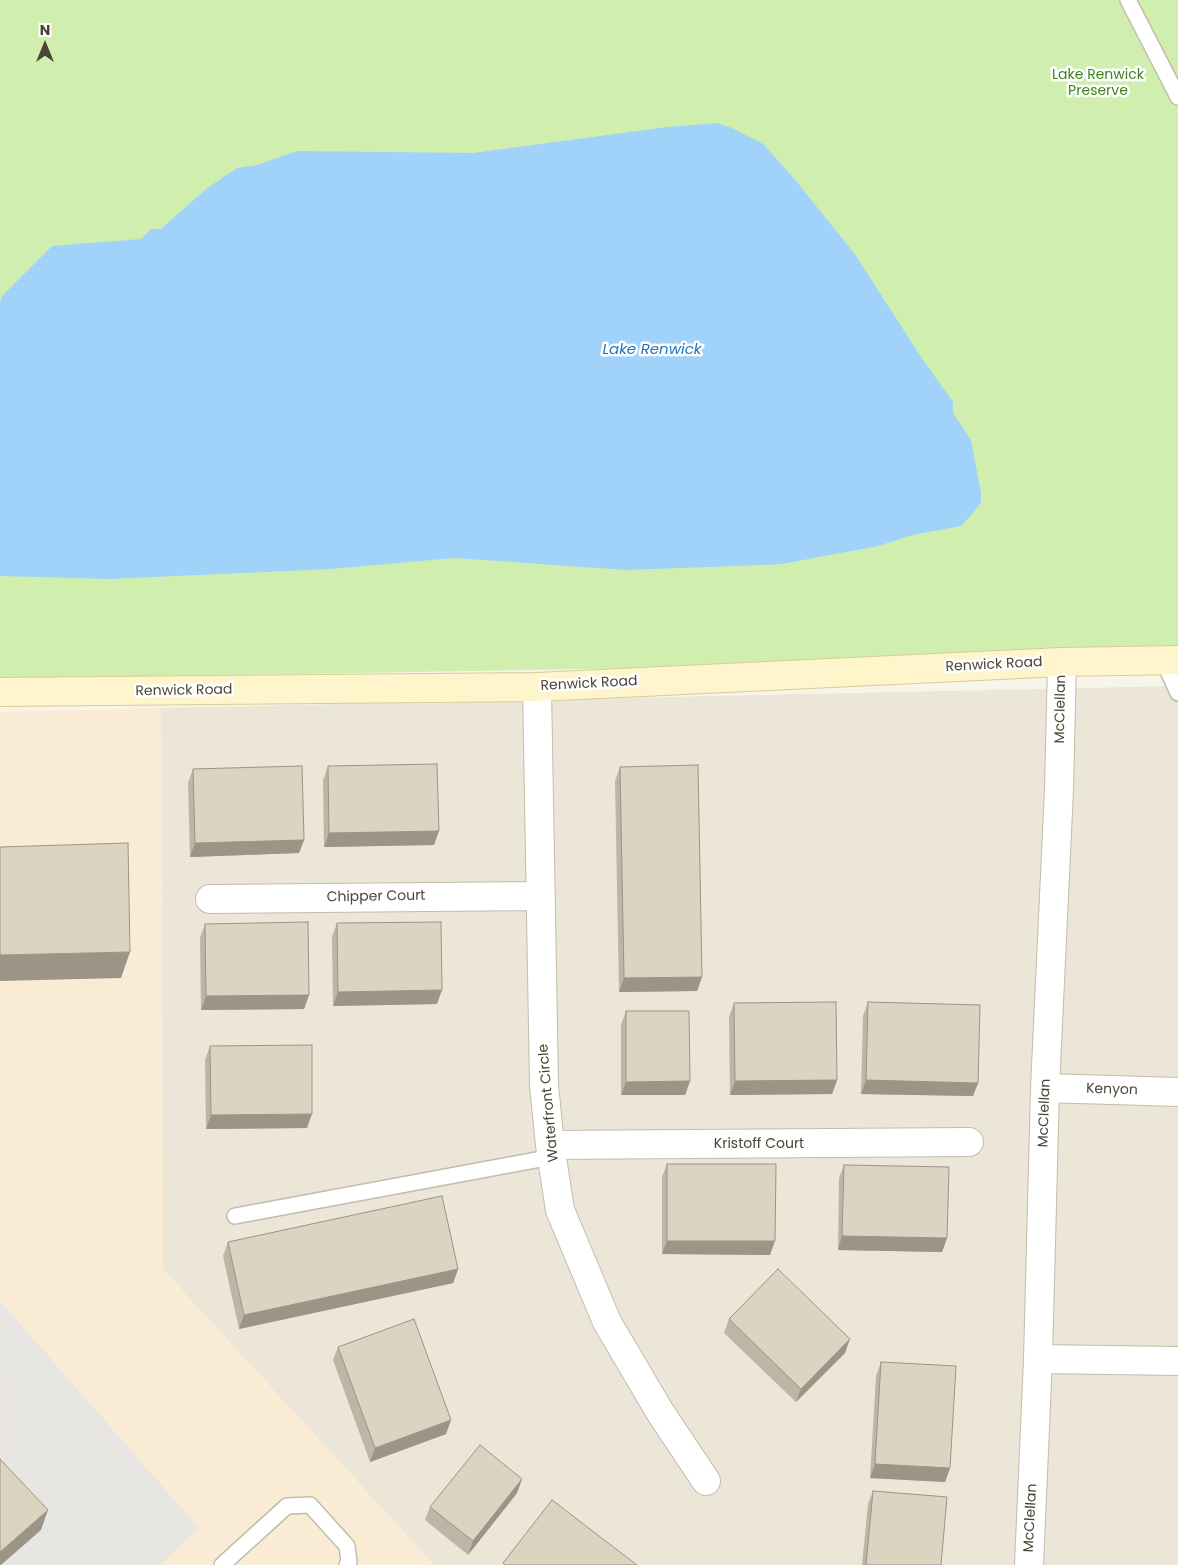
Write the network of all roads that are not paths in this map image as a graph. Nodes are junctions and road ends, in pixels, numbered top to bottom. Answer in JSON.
{"nodes":[{"id":1,"x":1128,"y":0,"type":"edge"},
{"id":2,"x":1178,"y":97,"type":"edge"},
{"id":3,"x":1171,"y":660,"type":"edge"},
{"id":4,"x":1062,"y":662,"type":"junction"},
{"id":5,"x":537,"y":687,"type":"junction"},
{"id":6,"x":0,"y":692,"type":"edge"},
{"id":7,"x":1178,"y":693,"type":"edge"},
{"id":8,"x":541,"y":896,"type":"junction"},
{"id":9,"x":210,"y":898,"type":"dead end"},
{"id":10,"x":1045,"y":1088,"type":"junction"},
{"id":11,"x":1178,"y":1092,"type":"edge"},
{"id":12,"x":969,"y":1142,"type":"dead end"},
{"id":13,"x":551,"y":1151,"type":"junction"},
{"id":14,"x":235,"y":1216,"type":"dead end"},
{"id":15,"x":1038,"y":1359,"type":"junction"},
{"id":16,"x":1178,"y":1362,"type":"edge"},
{"id":17,"x":706,"y":1481,"type":"dead end"},
{"id":18,"x":222,"y":1565,"type":"edge"},
{"id":19,"x":347,"y":1565,"type":"edge"},
{"id":20,"x":1029,"y":1565,"type":"edge"}],
"edges":[{"from":1,"to":2,"type":"lane"},
{"from":3,"to":4,"type":"street","name":"Renwick Road"},
{"from":3,"to":7,"type":"lane"},
{"from":4,"to":5,"type":"street","name":"Renwick Road"},
{"from":4,"to":10,"type":"street","name":"McClellan"},
{"from":5,"to":6,"type":"street","name":"Renwick Road"},
{"from":5,"to":8,"type":"street","name":"Waterfront Circle"},
{"from":8,"to":9,"type":"street","name":"Chipper Court"},
{"from":8,"to":13,"type":"street","name":"Waterfront Circle"},
{"from":10,"to":11,"type":"street","name":"Kenyon"},
{"from":10,"to":15,"type":"street","name":"McClellan"},
{"from":12,"to":13,"type":"street","name":"Kristoff Court"},
{"from":13,"to":14,"type":"lane"},
{"from":13,"to":17,"type":"street","name":"Waterfront Circle"},
{"from":15,"to":16,"type":"street"},
{"from":15,"to":20,"type":"street","name":"McClellan"},
{"from":18,"to":19,"type":"lane"}]}
